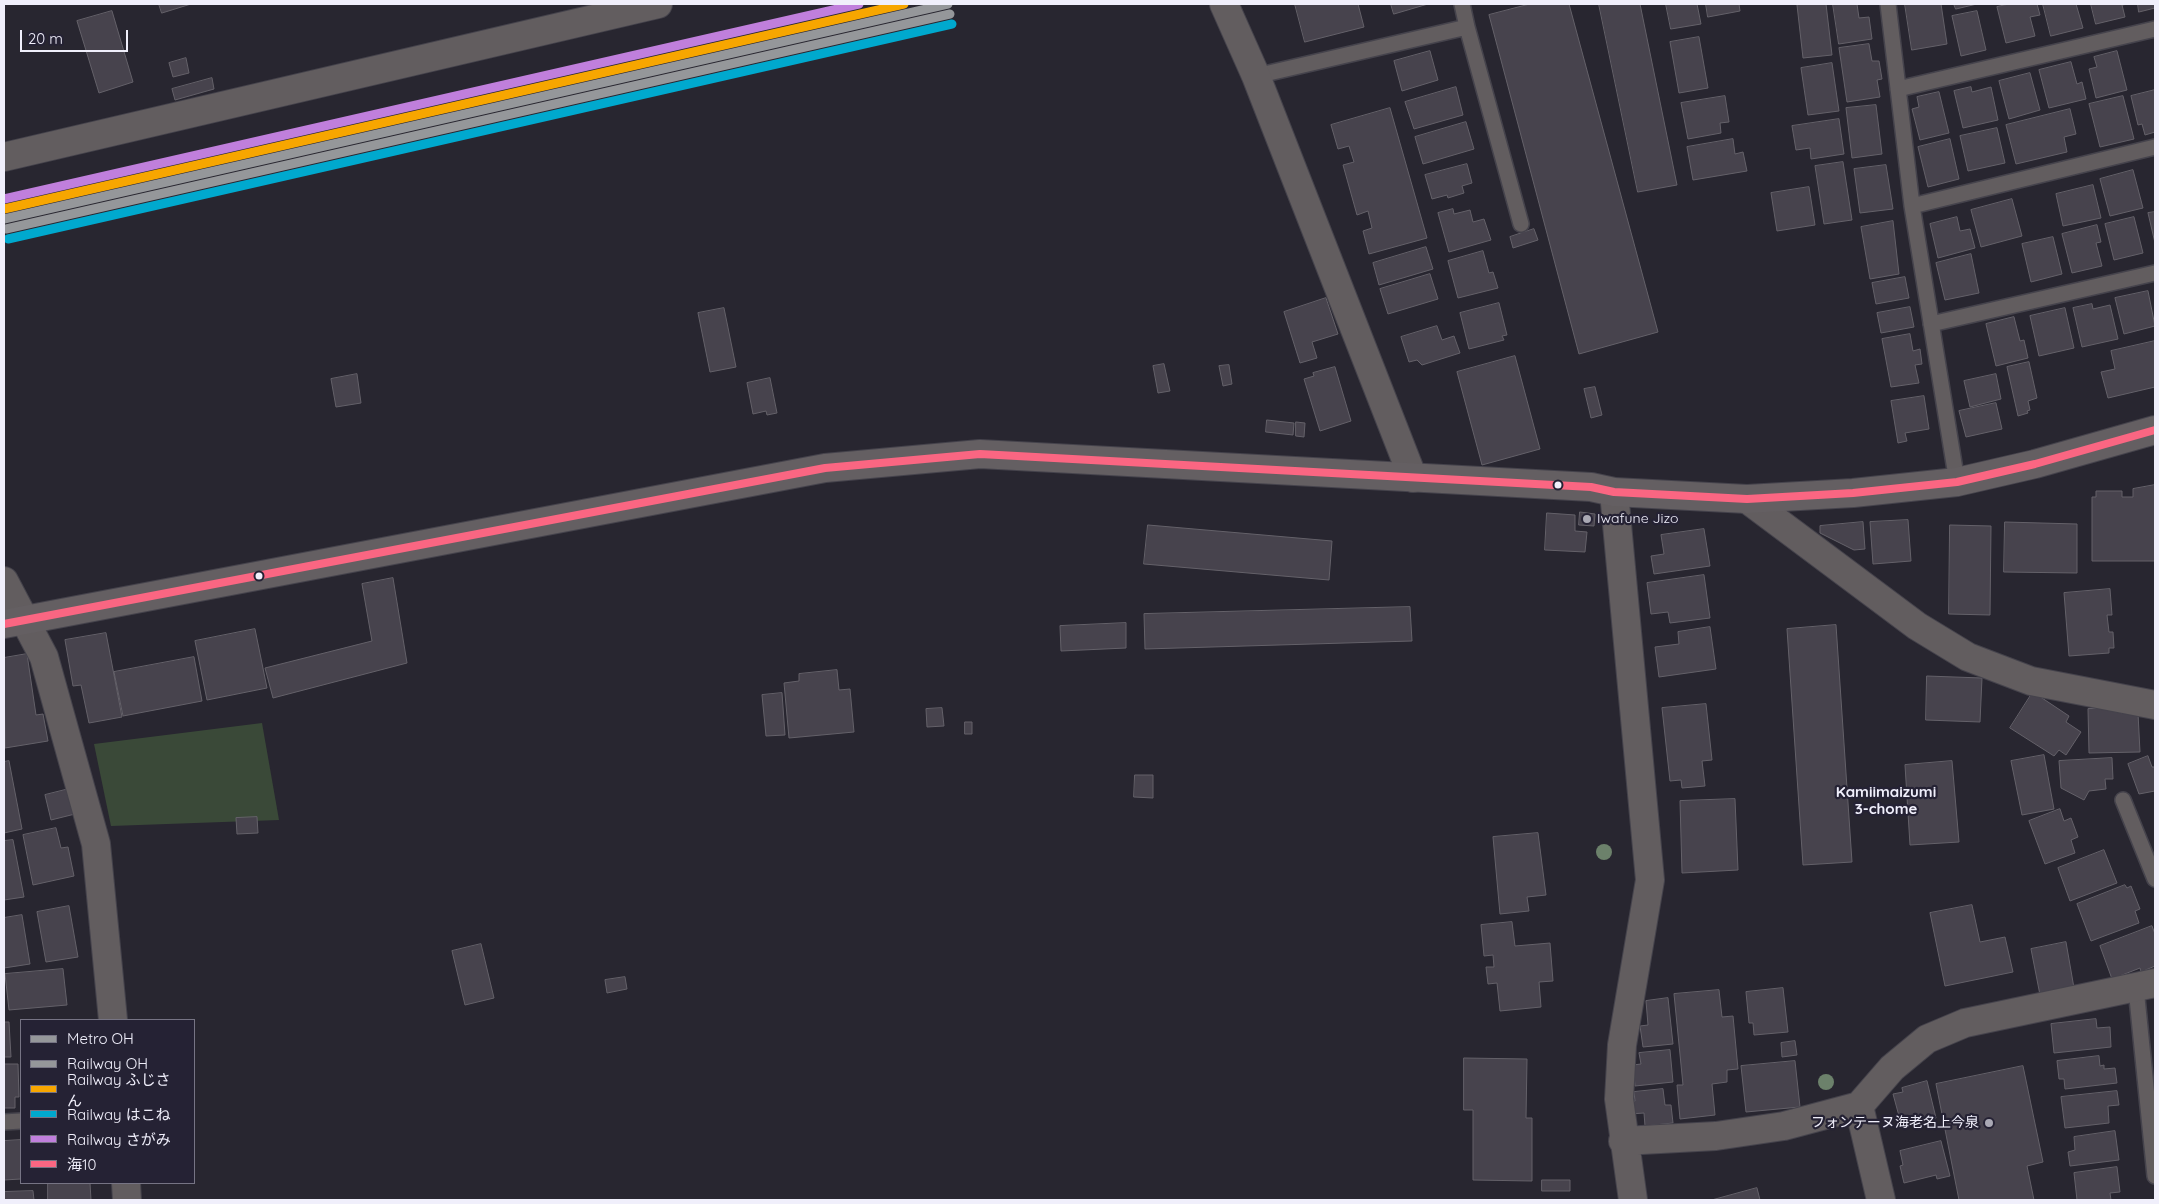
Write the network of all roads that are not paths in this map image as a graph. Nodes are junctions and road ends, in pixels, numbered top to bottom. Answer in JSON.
{"nodes":[{"id":1,"x":658,"y":4,"type":"edge"},
{"id":2,"x":1224,"y":4,"type":"edge"},
{"id":3,"x":1462,"y":4,"type":"edge"},
{"id":4,"x":1888,"y":4,"type":"edge"},
{"id":5,"x":1467,"y":27,"type":"junction"},
{"id":6,"x":2155,"y":29,"type":"edge"},
{"id":7,"x":1256,"y":76,"type":"junction"},
{"id":8,"x":1898,"y":89,"type":"junction"},
{"id":9,"x":2155,"y":147,"type":"edge"},
{"id":10,"x":4,"y":157,"type":"edge"},
{"id":11,"x":1912,"y":206,"type":"junction"},
{"id":12,"x":1521,"y":224,"type":"dead end"},
{"id":13,"x":2155,"y":273,"type":"edge"},
{"id":14,"x":1931,"y":324,"type":"junction"},
{"id":15,"x":2155,"y":430,"type":"edge"},
{"id":16,"x":1413,"y":478,"type":"junction"},
{"id":17,"x":1957,"y":482,"type":"junction"},
{"id":18,"x":1614,"y":492,"type":"junction"},
{"id":19,"x":1747,"y":499,"type":"junction"},
{"id":20,"x":4,"y":580,"type":"edge"},
{"id":21,"x":14,"y":622,"type":"edge"},
{"id":22,"x":2155,"y":705,"type":"edge"},
{"id":23,"x":2123,"y":800,"type":"dead end"},
{"id":24,"x":2155,"y":879,"type":"edge"},
{"id":25,"x":2145,"y":986,"type":"edge"},
{"id":26,"x":112,"y":1019,"type":"edge"},
{"id":27,"x":1859,"y":1106,"type":"junction"},
{"id":28,"x":20,"y":1121,"type":"edge"},
{"id":29,"x":4,"y":1122,"type":"edge"},
{"id":30,"x":1623,"y":1142,"type":"junction"},
{"id":31,"x":2155,"y":1176,"type":"edge"},
{"id":32,"x":126,"y":1184,"type":"edge"},
{"id":33,"x":127,"y":1200,"type":"edge"},
{"id":34,"x":1633,"y":1200,"type":"edge"},
{"id":35,"x":1881,"y":1200,"type":"edge"}],
"edges":[{"from":1,"to":10,"type":"street"},
{"from":2,"to":7,"type":"street"},
{"from":3,"to":5,"type":"lane"},
{"from":4,"to":8,"type":"lane"},
{"from":5,"to":7,"type":"lane"},
{"from":5,"to":12,"type":"lane"},
{"from":6,"to":8,"type":"lane"},
{"from":7,"to":16,"type":"street"},
{"from":8,"to":11,"type":"lane"},
{"from":9,"to":11,"type":"lane"},
{"from":11,"to":14,"type":"lane"},
{"from":13,"to":14,"type":"lane"},
{"from":14,"to":17,"type":"lane"},
{"from":15,"to":17,"type":"main road"},
{"from":16,"to":18,"type":"main road"},
{"from":16,"to":21,"type":"main road"},
{"from":17,"to":19,"type":"main road"},
{"from":18,"to":19,"type":"main road"},
{"from":18,"to":30,"type":"street"},
{"from":19,"to":22,"type":"street"},
{"from":20,"to":21,"type":"street"},
{"from":21,"to":26,"type":"street"},
{"from":23,"to":24,"type":"lane"},
{"from":25,"to":27,"type":"street"},
{"from":25,"to":31,"type":"lane"},
{"from":27,"to":30,"type":"street"},
{"from":27,"to":35,"type":"street"},
{"from":28,"to":29,"type":"lane"},
{"from":30,"to":34,"type":"street"},
{"from":32,"to":33,"type":"street"}]}
